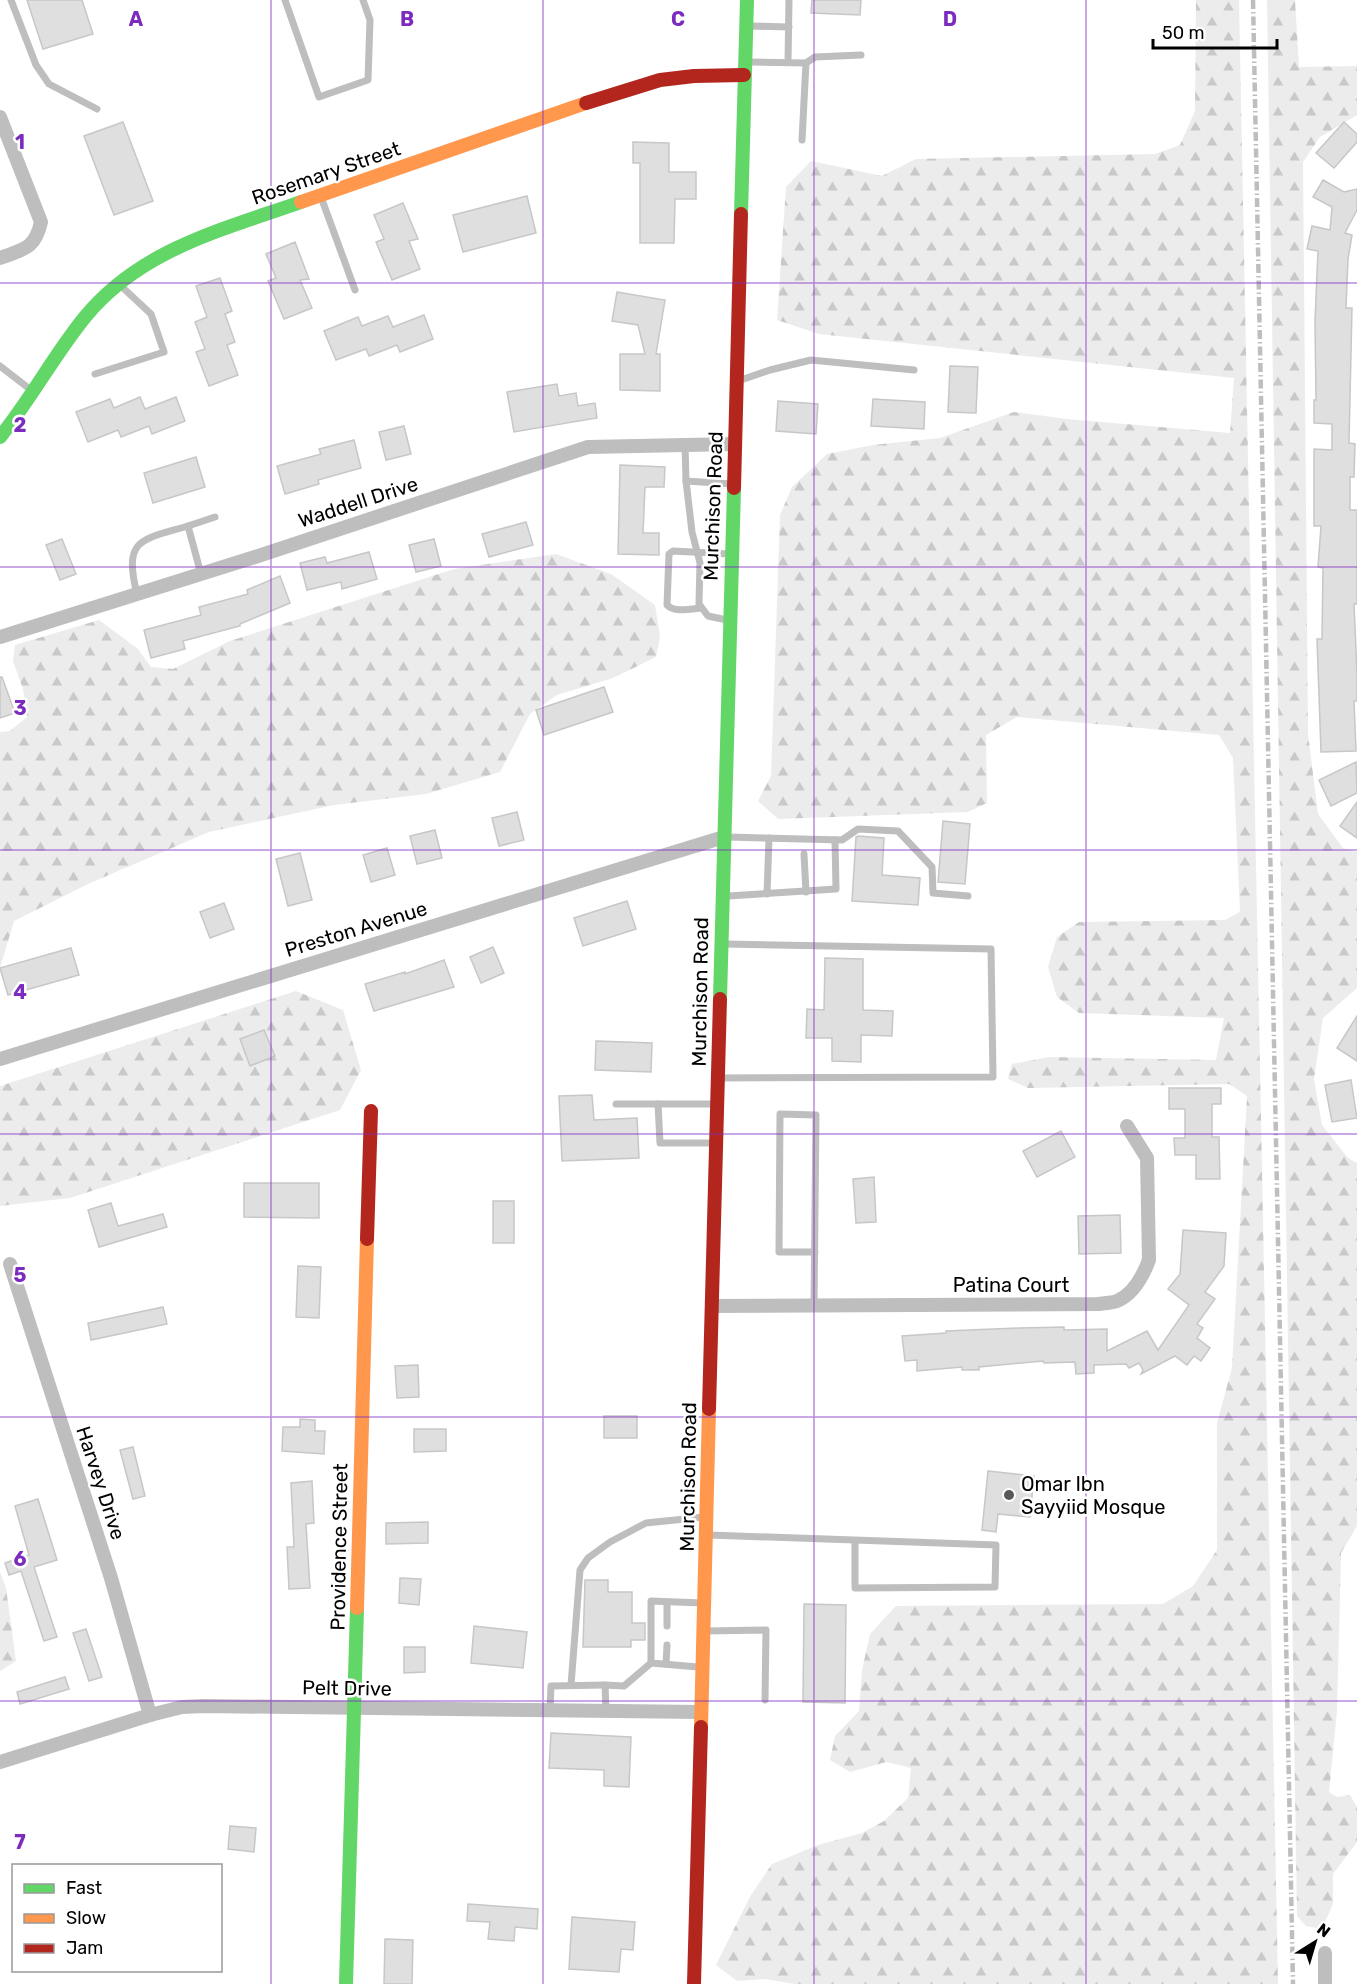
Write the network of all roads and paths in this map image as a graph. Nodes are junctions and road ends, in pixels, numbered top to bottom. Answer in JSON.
{"nodes":[{"id":1,"x":11,"y":0,"type":"edge"},
{"id":2,"x":285,"y":0,"type":"edge"},
{"id":3,"x":363,"y":0,"type":"edge"},
{"id":4,"x":747,"y":0,"type":"edge"},
{"id":5,"x":789,"y":0,"type":"edge"},
{"id":6,"x":746,"y":26,"type":"junction"},
{"id":7,"x":789,"y":27,"type":"junction"},
{"id":8,"x":861,"y":54,"type":"dead end"},
{"id":9,"x":788,"y":62,"type":"junction"},
{"id":10,"x":806,"y":63,"type":"junction"},
{"id":11,"x":744,"y":69,"type":"junction"},
{"id":12,"x":97,"y":109,"type":"dead end"},
{"id":13,"x":0,"y":117,"type":"edge"},
{"id":14,"x":802,"y":140,"type":"dead end"},
{"id":15,"x":320,"y":196,"type":"junction"},
{"id":16,"x":0,"y":258,"type":"edge"},
{"id":17,"x":119,"y":283,"type":"junction"},
{"id":18,"x":355,"y":291,"type":"dead end"},
{"id":19,"x":0,"y":366,"type":"edge"},
{"id":20,"x":914,"y":370,"type":"dead end"},
{"id":21,"x":95,"y":374,"type":"dead end"},
{"id":22,"x":736,"y":382,"type":"junction"},
{"id":23,"x":32,"y":391,"type":"junction"},
{"id":24,"x":0,"y":437,"type":"edge"},
{"id":25,"x":734,"y":444,"type":"junction"},
{"id":26,"x":685,"y":445,"type":"junction"},
{"id":27,"x":686,"y":482,"type":"junction"},
{"id":28,"x":733,"y":484,"type":"junction"},
{"id":29,"x":214,"y":517,"type":"dead end"},
{"id":30,"x":188,"y":526,"type":"junction"},
{"id":31,"x":698,"y":553,"type":"junction"},
{"id":32,"x":732,"y":555,"type":"junction"},
{"id":33,"x":201,"y":574,"type":"junction"},
{"id":34,"x":138,"y":594,"type":"junction"},
{"id":35,"x":701,"y":608,"type":"junction"},
{"id":36,"x":730,"y":620,"type":"junction"},
{"id":37,"x":0,"y":637,"type":"edge"},
{"id":38,"x":724,"y":837,"type":"junction"},
{"id":39,"x":769,"y":838,"type":"junction"},
{"id":40,"x":835,"y":840,"type":"junction"},
{"id":41,"x":804,"y":854,"type":"dead end"},
{"id":42,"x":806,"y":892,"type":"junction"},
{"id":43,"x":767,"y":894,"type":"junction"},
{"id":44,"x":968,"y":896,"type":"dead end"},
{"id":45,"x":722,"y":897,"type":"junction"},
{"id":46,"x":721,"y":944,"type":"junction"},
{"id":47,"x":0,"y":1059,"type":"edge"},
{"id":48,"x":718,"y":1078,"type":"junction"},
{"id":49,"x":616,"y":1104,"type":"dead end"},
{"id":50,"x":658,"y":1104,"type":"junction"},
{"id":51,"x":717,"y":1104,"type":"junction"},
{"id":52,"x":371,"y":1111,"type":"dead end"},
{"id":53,"x":1127,"y":1126,"type":"dead end"},
{"id":54,"x":715,"y":1143,"type":"junction"},
{"id":55,"x":815,"y":1252,"type":"junction"},
{"id":56,"x":10,"y":1264,"type":"dead end"},
{"id":57,"x":814,"y":1305,"type":"junction"},
{"id":58,"x":712,"y":1306,"type":"junction"},
{"id":59,"x":706,"y":1517,"type":"junction"},
{"id":60,"x":706,"y":1535,"type":"junction"},
{"id":61,"x":855,"y":1541,"type":"junction"},
{"id":62,"x":667,"y":1602,"type":"junction"},
{"id":63,"x":704,"y":1603,"type":"junction"},
{"id":64,"x":667,"y":1626,"type":"dead end"},
{"id":65,"x":704,"y":1631,"type":"junction"},
{"id":66,"x":667,"y":1645,"type":"dead end"},
{"id":67,"x":651,"y":1663,"type":"junction"},
{"id":68,"x":666,"y":1665,"type":"junction"},
{"id":69,"x":703,"y":1667,"type":"junction"},
{"id":70,"x":571,"y":1685,"type":"junction"},
{"id":71,"x":605,"y":1685,"type":"junction"},
{"id":72,"x":765,"y":1700,"type":"dead end"},
{"id":73,"x":354,"y":1707,"type":"junction"},
{"id":74,"x":550,"y":1710,"type":"junction"},
{"id":75,"x":606,"y":1711,"type":"junction"},
{"id":76,"x":701,"y":1712,"type":"junction"},
{"id":77,"x":150,"y":1715,"type":"junction"},
{"id":78,"x":0,"y":1762,"type":"edge"},
{"id":79,"x":1325,"y":1953,"type":"dead end"},
{"id":80,"x":346,"y":1984,"type":"edge"},
{"id":81,"x":694,"y":1984,"type":"edge"},
{"id":82,"x":1324,"y":1984,"type":"edge"}],
"edges":[{"from":1,"to":12,"type":"lane"},
{"from":2,"to":3,"type":"lane"},
{"from":4,"to":6,"type":"main road","name":"Murchison Road"},
{"from":5,"to":7,"type":"lane"},
{"from":6,"to":7,"type":"lane"},
{"from":6,"to":11,"type":"main road","name":"Murchison Road"},
{"from":7,"to":9,"type":"lane"},
{"from":8,"to":10,"type":"lane"},
{"from":9,"to":10,"type":"lane"},
{"from":9,"to":11,"type":"lane"},
{"from":10,"to":14,"type":"lane"},
{"from":11,"to":15,"type":"main road","name":"Rosemary Street"},
{"from":11,"to":22,"type":"main road","name":"Murchison Road"},
{"from":13,"to":16,"type":"street"},
{"from":15,"to":17,"type":"main road","name":"Rosemary Street"},
{"from":15,"to":18,"type":"lane"},
{"from":17,"to":21,"type":"lane"},
{"from":17,"to":23,"type":"main road","name":"Rosemary Street"},
{"from":19,"to":23,"type":"lane"},
{"from":20,"to":22,"type":"lane"},
{"from":22,"to":25,"type":"main road","name":"Murchison Road"},
{"from":23,"to":24,"type":"main road","name":"Rosemary Street"},
{"from":25,"to":26,"type":"street","name":"Waddell Drive"},
{"from":25,"to":28,"type":"main road","name":"Murchison Road"},
{"from":26,"to":27,"type":"lane"},
{"from":26,"to":33,"type":"street","name":"Waddell Drive"},
{"from":27,"to":28,"type":"lane"},
{"from":27,"to":31,"type":"lane"},
{"from":28,"to":32,"type":"main road","name":"Murchison Road"},
{"from":29,"to":30,"type":"lane"},
{"from":30,"to":33,"type":"lane"},
{"from":30,"to":34,"type":"lane"},
{"from":31,"to":32,"type":"lane"},
{"from":31,"to":35,"type":"lane"},
{"from":31,"to":35,"type":"lane"},
{"from":32,"to":36,"type":"main road","name":"Murchison Road"},
{"from":33,"to":34,"type":"street","name":"Waddell Drive"},
{"from":34,"to":37,"type":"street","name":"Waddell Drive"},
{"from":35,"to":36,"type":"lane"},
{"from":36,"to":38,"type":"main road","name":"Murchison Road"},
{"from":38,"to":39,"type":"lane"},
{"from":38,"to":45,"type":"main road","name":"Murchison Road"},
{"from":38,"to":47,"type":"street","name":"Preston Avenue"},
{"from":39,"to":40,"type":"lane"},
{"from":39,"to":43,"type":"lane"},
{"from":40,"to":42,"type":"lane"},
{"from":40,"to":44,"type":"lane"},
{"from":41,"to":42,"type":"lane"},
{"from":42,"to":43,"type":"lane"},
{"from":43,"to":45,"type":"lane"},
{"from":45,"to":46,"type":"main road","name":"Murchison Road"},
{"from":46,"to":48,"type":"main road","name":"Murchison Road"},
{"from":46,"to":48,"type":"lane"},
{"from":48,"to":51,"type":"main road","name":"Murchison Road"},
{"from":49,"to":50,"type":"lane"},
{"from":50,"to":51,"type":"lane"},
{"from":50,"to":54,"type":"lane"},
{"from":51,"to":54,"type":"main road","name":"Murchison Road"},
{"from":52,"to":73,"type":"main road","name":"Providence Street"},
{"from":53,"to":57,"type":"street","name":"Patina Court"},
{"from":54,"to":58,"type":"main road","name":"Murchison Road"},
{"from":55,"to":55,"type":"lane"},
{"from":55,"to":57,"type":"lane"},
{"from":56,"to":77,"type":"street","name":"Harvey Drive"},
{"from":57,"to":58,"type":"street","name":"Patina Court"},
{"from":58,"to":59,"type":"main road","name":"Murchison Road"},
{"from":59,"to":60,"type":"main road","name":"Murchison Road"},
{"from":59,"to":70,"type":"lane"},
{"from":60,"to":61,"type":"lane"},
{"from":60,"to":63,"type":"main road","name":"Murchison Road"},
{"from":61,"to":61,"type":"lane"},
{"from":62,"to":63,"type":"lane"},
{"from":62,"to":64,"type":"lane"},
{"from":62,"to":67,"type":"lane"},
{"from":63,"to":65,"type":"main road","name":"Murchison Road"},
{"from":65,"to":69,"type":"main road","name":"Murchison Road"},
{"from":65,"to":72,"type":"lane"},
{"from":66,"to":68,"type":"lane"},
{"from":67,"to":68,"type":"lane"},
{"from":67,"to":71,"type":"lane"},
{"from":68,"to":69,"type":"lane"},
{"from":69,"to":76,"type":"main road","name":"Murchison Road"},
{"from":70,"to":71,"type":"lane"},
{"from":70,"to":74,"type":"lane"},
{"from":71,"to":75,"type":"lane"},
{"from":73,"to":74,"type":"street","name":"Pelt Drive"},
{"from":73,"to":77,"type":"street","name":"Pelt Drive"},
{"from":73,"to":80,"type":"main road","name":"Providence Street"},
{"from":74,"to":75,"type":"street","name":"Pelt Drive"},
{"from":75,"to":76,"type":"street","name":"Pelt Drive"},
{"from":76,"to":81,"type":"main road","name":"Murchison Road"},
{"from":77,"to":78,"type":"street","name":"Pelt Drive"},
{"from":79,"to":82,"type":"street"}]}
